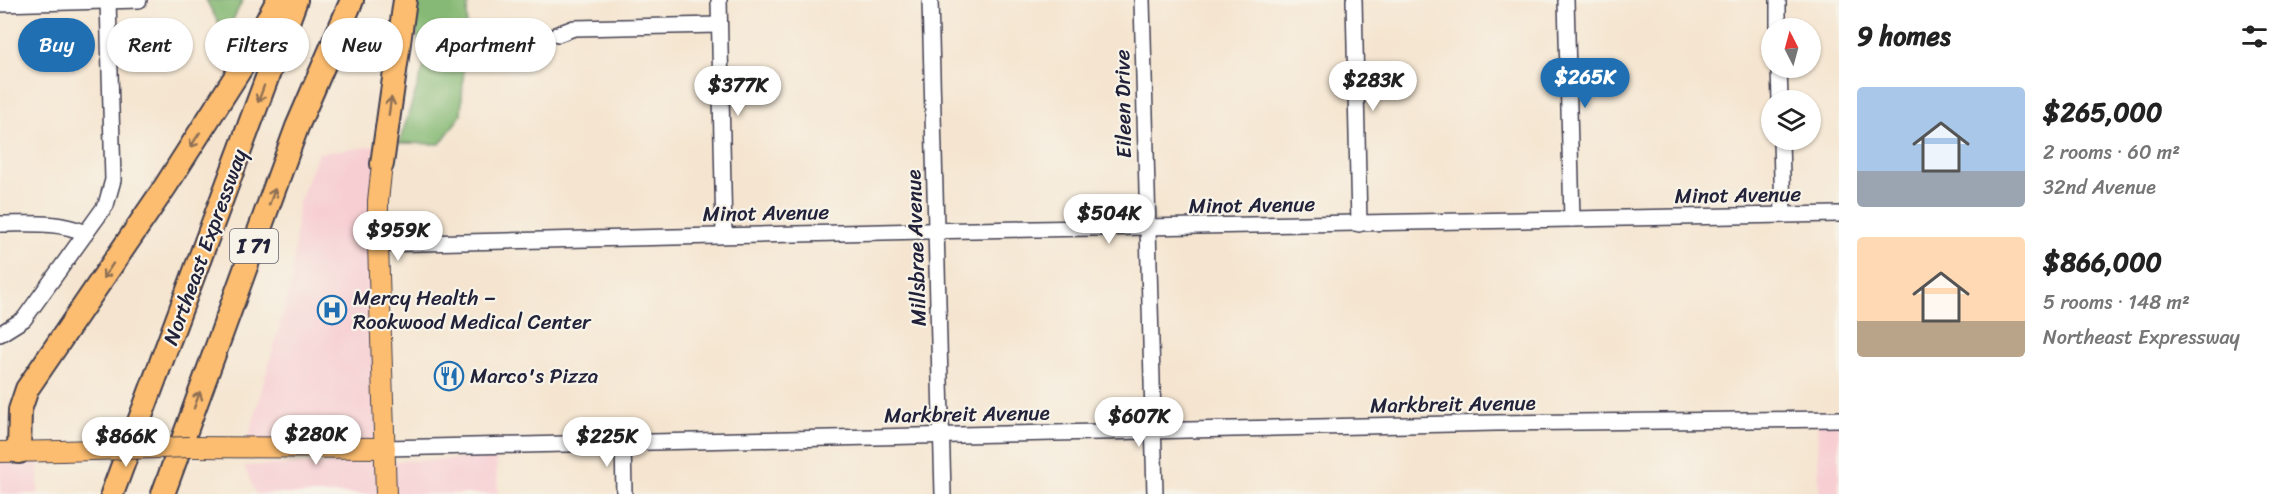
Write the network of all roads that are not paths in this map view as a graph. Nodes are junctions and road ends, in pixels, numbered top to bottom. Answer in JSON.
{"nodes":[{"id":1,"x":108,"y":0,"type":"edge"},
{"id":2,"x":139,"y":0,"type":"edge"},
{"id":3,"x":278,"y":0,"type":"edge"},
{"id":4,"x":296,"y":0,"type":"edge"},
{"id":5,"x":352,"y":0,"type":"edge"},
{"id":6,"x":405,"y":0,"type":"edge"},
{"id":7,"x":719,"y":0,"type":"edge"},
{"id":8,"x":930,"y":0,"type":"edge"},
{"id":9,"x":1142,"y":0,"type":"edge"},
{"id":10,"x":1354,"y":0,"type":"edge"},
{"id":11,"x":1566,"y":0,"type":"edge"},
{"id":12,"x":1778,"y":0,"type":"edge"},
{"id":13,"x":0,"y":4,"type":"edge"},
{"id":14,"x":1778,"y":18,"type":"edge"},
{"id":15,"x":719,"y":25,"type":"junction"},
{"id":16,"x":558,"y":34,"type":"dead end"},
{"id":17,"x":1781,"y":150,"type":"edge"},
{"id":18,"x":382,"y":164,"type":"joint"},
{"id":19,"x":1839,"y":214,"type":"edge"},
{"id":20,"x":1783,"y":215,"type":"junction"},
{"id":21,"x":1572,"y":219,"type":"junction"},
{"id":22,"x":0,"y":224,"type":"edge"},
{"id":23,"x":1359,"y":224,"type":"junction"},
{"id":24,"x":1147,"y":228,"type":"junction"},
{"id":25,"x":936,"y":231,"type":"junction"},
{"id":26,"x":86,"y":233,"type":"junction"},
{"id":27,"x":724,"y":235,"type":"junction"},
{"id":28,"x":378,"y":244,"type":"junction"},
{"id":29,"x":0,"y":334,"type":"edge"},
{"id":30,"x":1839,"y":419,"type":"edge"},
{"id":31,"x":1152,"y":431,"type":"junction"},
{"id":32,"x":942,"y":436,"type":"junction"},
{"id":33,"x":623,"y":442,"type":"junction"},
{"id":34,"x":385,"y":448,"type":"junction"},
{"id":35,"x":9,"y":452,"type":"edge"},
{"id":36,"x":112,"y":494,"type":"edge"},
{"id":37,"x":163,"y":494,"type":"edge"},
{"id":38,"x":386,"y":494,"type":"edge"},
{"id":39,"x":624,"y":494,"type":"edge"},
{"id":40,"x":943,"y":494,"type":"edge"},
{"id":41,"x":1155,"y":494,"type":"edge"}],
"edges":[{"from":1,"to":2,"type":"street"},
{"from":1,"to":13,"type":"street"},
{"from":1,"to":26,"type":"street"},
{"from":3,"to":35,"type":"highway","one_way":true},
{"from":4,"to":36,"type":"highway","name":"Northeast Expressway","number":"I 71","one_way":true},
{"from":37,"to":5,"type":"highway","number":"I 71","one_way":true},
{"from":18,"to":6,"type":"highway","one_way":true},
{"from":7,"to":15,"type":"street"},
{"from":8,"to":25,"type":"street","name":"Millsbrae Avenue"},
{"from":9,"to":24,"type":"street","name":"Eileen Drive"},
{"from":10,"to":23,"type":"street"},
{"from":11,"to":21,"type":"street"},
{"from":12,"to":14,"type":"street"},
{"from":15,"to":16,"type":"street"},
{"from":15,"to":27,"type":"street"},
{"from":17,"to":20,"type":"street"},
{"from":18,"to":28,"type":"main road"},
{"from":19,"to":20,"type":"street","name":"Minot Avenue"},
{"from":20,"to":21,"type":"street","name":"Minot Avenue"},
{"from":21,"to":23,"type":"street","name":"Minot Avenue"},
{"from":22,"to":26,"type":"street"},
{"from":23,"to":24,"type":"street","name":"Minot Avenue"},
{"from":24,"to":25,"type":"street","name":"Minot Avenue"},
{"from":24,"to":31,"type":"street","name":"Eileen Drive"},
{"from":25,"to":27,"type":"street","name":"Minot Avenue"},
{"from":25,"to":32,"type":"street","name":"Millsbrae Avenue"},
{"from":26,"to":29,"type":"street"},
{"from":27,"to":28,"type":"street","name":"Minot Avenue"},
{"from":28,"to":34,"type":"main road"},
{"from":30,"to":31,"type":"street","name":"Markbreit Avenue"},
{"from":31,"to":32,"type":"street","name":"Markbreit Avenue"},
{"from":31,"to":41,"type":"street","name":"Eileen Drive"},
{"from":32,"to":33,"type":"street","name":"Markbreit Avenue"},
{"from":32,"to":40,"type":"street","name":"Millsbrae Avenue"},
{"from":33,"to":34,"type":"street","name":"Markbreit Avenue"},
{"from":33,"to":39,"type":"street"},
{"from":34,"to":35,"type":"main road","bridge":true},
{"from":34,"to":38,"type":"main road"}]}
